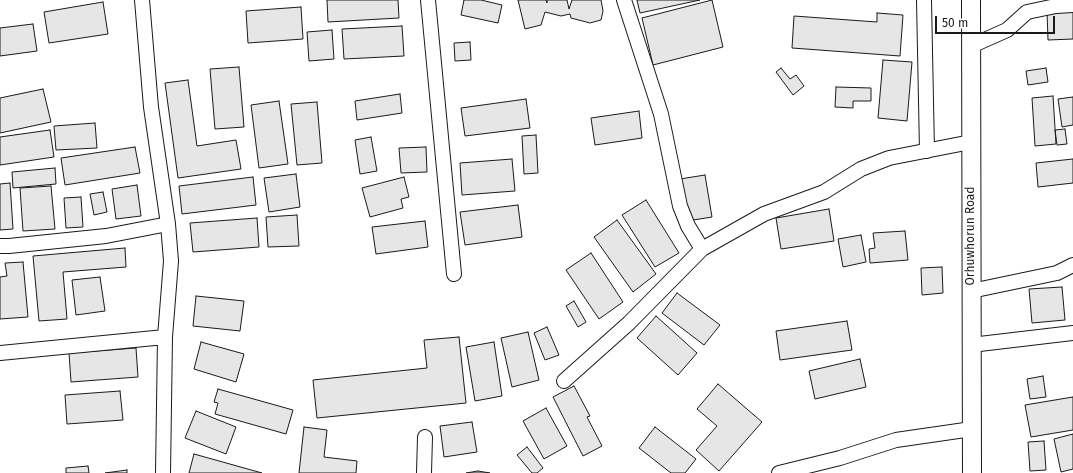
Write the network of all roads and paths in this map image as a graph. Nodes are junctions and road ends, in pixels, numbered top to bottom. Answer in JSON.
{"nodes":[{"id":1,"x":142,"y":0,"type":"edge"},
{"id":2,"x":428,"y":0,"type":"edge"},
{"id":3,"x":624,"y":0,"type":"edge"},
{"id":4,"x":924,"y":0,"type":"edge"},
{"id":5,"x":970,"y":0,"type":"edge"},
{"id":6,"x":1073,"y":5,"type":"edge"},
{"id":7,"x":971,"y":46,"type":"junction"},
{"id":8,"x":971,"y":142,"type":"junction"},
{"id":9,"x":927,"y":151,"type":"junction"},
{"id":10,"x":168,"y":224,"type":"junction"},
{"id":11,"x":0,"y":246,"type":"edge"},
{"id":12,"x":702,"y":249,"type":"junction"},
{"id":13,"x":1073,"y":265,"type":"edge"},
{"id":14,"x":454,"y":274,"type":"dead end"},
{"id":15,"x":971,"y":291,"type":"junction"},
{"id":16,"x":1073,"y":333,"type":"edge"},
{"id":17,"x":165,"y":337,"type":"junction"},
{"id":18,"x":972,"y":345,"type":"junction"},
{"id":19,"x":0,"y":353,"type":"edge"},
{"id":20,"x":564,"y":381,"type":"dead end"},
{"id":21,"x":972,"y":429,"type":"junction"},
{"id":22,"x":425,"y":437,"type":"dead end"},
{"id":23,"x":163,"y":473,"type":"edge"},
{"id":24,"x":424,"y":473,"type":"edge"},
{"id":25,"x":779,"y":473,"type":"edge"},
{"id":26,"x":972,"y":473,"type":"edge"}],
"edges":[{"from":1,"to":10,"type":"street"},
{"from":2,"to":14,"type":"street"},
{"from":3,"to":12,"type":"street"},
{"from":4,"to":9,"type":"street"},
{"from":5,"to":7,"type":"street","name":"Orhuwhorun Road"},
{"from":6,"to":7,"type":"street"},
{"from":7,"to":8,"type":"street","name":"Orhuwhorun Road"},
{"from":8,"to":9,"type":"street"},
{"from":8,"to":15,"type":"street","name":"Orhuwhorun Road"},
{"from":9,"to":12,"type":"street"},
{"from":10,"to":11,"type":"street"},
{"from":10,"to":17,"type":"street"},
{"from":12,"to":20,"type":"street"},
{"from":13,"to":15,"type":"street"},
{"from":15,"to":18,"type":"street","name":"Orhuwhorun Road"},
{"from":16,"to":18,"type":"street"},
{"from":17,"to":19,"type":"street"},
{"from":17,"to":23,"type":"street"},
{"from":18,"to":21,"type":"street","name":"Orhuwhorun Road"},
{"from":21,"to":25,"type":"street"},
{"from":21,"to":26,"type":"street","name":"Orhuwhorun Road"},
{"from":22,"to":24,"type":"street"}]}
